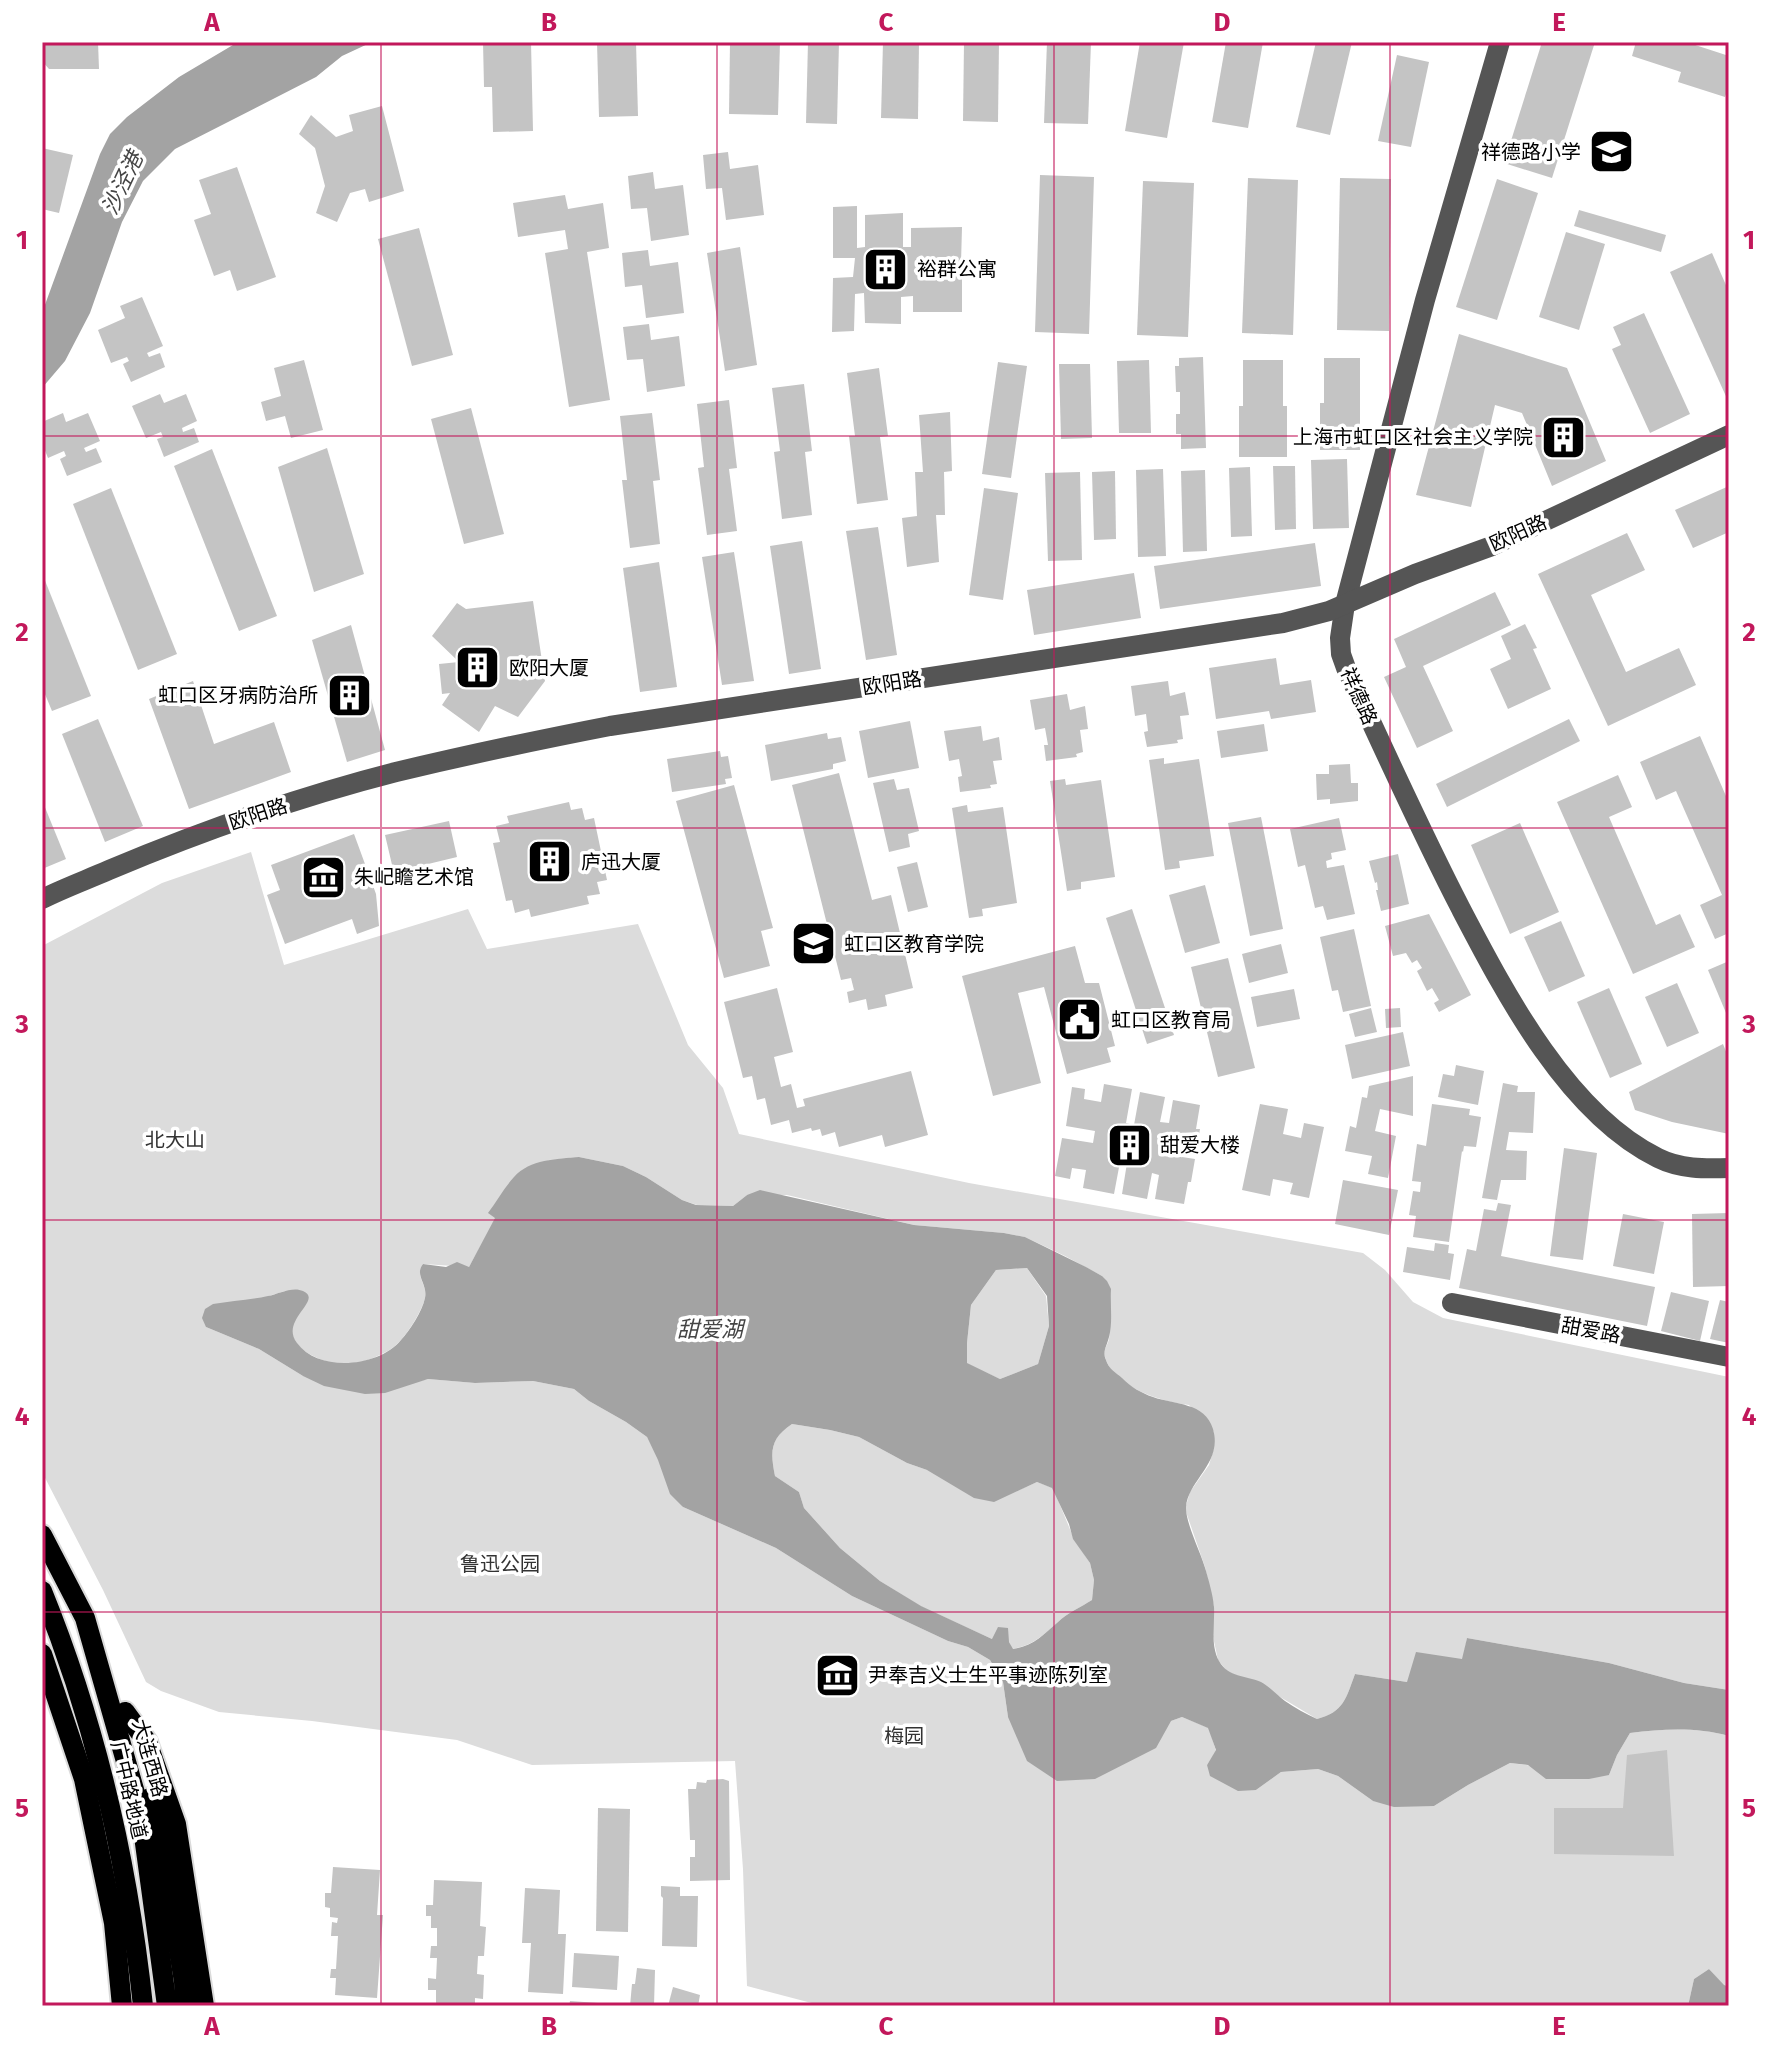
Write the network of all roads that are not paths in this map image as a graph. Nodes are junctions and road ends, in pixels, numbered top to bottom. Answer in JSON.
{"nodes":[{"id":1,"x":1500,"y":42,"type":"edge"},
{"id":2,"x":1729,"y":435,"type":"edge"},
{"id":3,"x":1345,"y":604,"type":"junction"},
{"id":4,"x":42,"y":899,"type":"edge"},
{"id":5,"x":1729,"y":1168,"type":"edge"},
{"id":6,"x":1452,"y":1303,"type":"dead end"},
{"id":7,"x":1729,"y":1357,"type":"edge"},
{"id":8,"x":42,"y":1535,"type":"edge"},
{"id":9,"x":42,"y":1591,"type":"edge"},
{"id":10,"x":85,"y":1618,"type":"junction"},
{"id":11,"x":42,"y":1654,"type":"edge"},
{"id":12,"x":125,"y":1712,"type":"junction"},
{"id":13,"x":122,"y":2006,"type":"edge"},
{"id":14,"x":143,"y":2006,"type":"edge"},
{"id":15,"x":167,"y":2006,"type":"edge"},
{"id":16,"x":185,"y":2006,"type":"edge"},
{"id":17,"x":204,"y":2006,"type":"edge"}],
"edges":[{"from":1,"to":3,"type":"street","name":"祥德路"},
{"from":2,"to":3,"type":"street","name":"欧阳路"},
{"from":3,"to":4,"type":"street","name":"欧阳路"},
{"from":3,"to":5,"type":"street","name":"祥德路"},
{"from":6,"to":7,"type":"street","name":"甜爱路"},
{"from":8,"to":10,"type":"main road","name":"大连西路"},
{"from":9,"to":14,"type":"main road","name":"广中路地道"},
{"from":10,"to":12,"type":"main road","name":"广中路地道"},
{"from":10,"to":15,"type":"main road","name":"大连西路"},
{"from":11,"to":13,"type":"main road"},
{"from":12,"to":16,"type":"main road","name":"广中路地道"},
{"from":12,"to":17,"type":"main road"}]}
